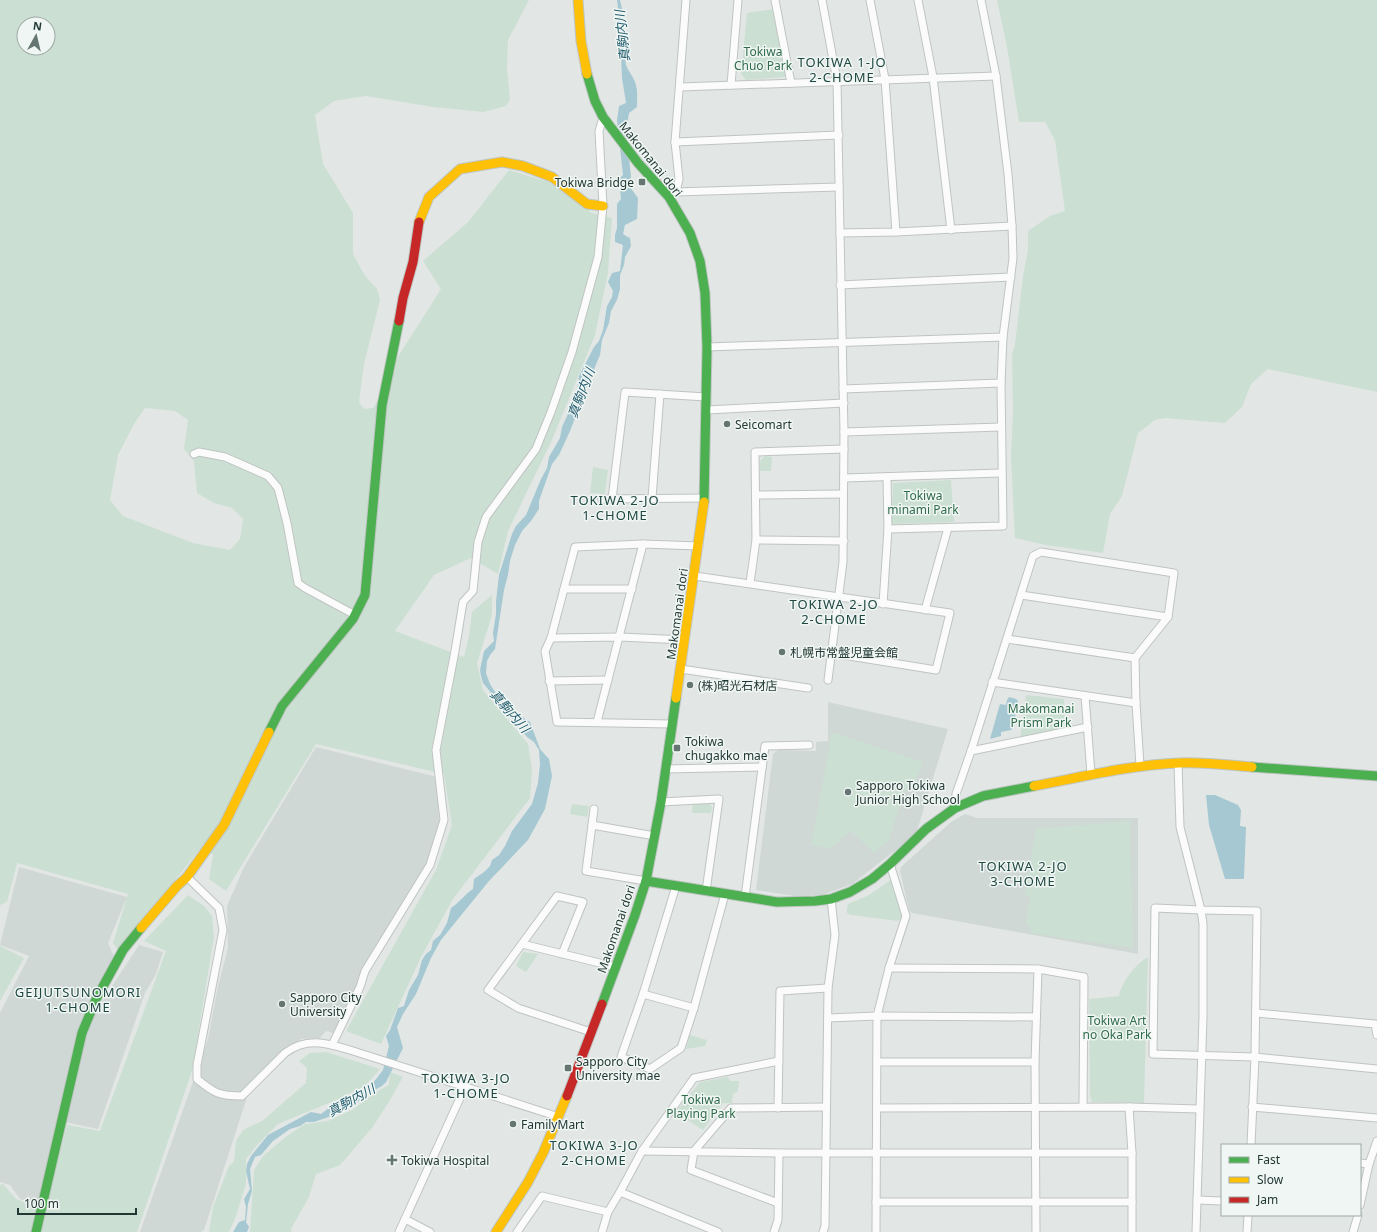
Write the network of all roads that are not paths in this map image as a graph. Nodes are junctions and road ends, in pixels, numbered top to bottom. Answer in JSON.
{"nodes":[{"id":1,"x":578,"y":0,"type":"edge"},
{"id":2,"x":686,"y":0,"type":"edge"},
{"id":3,"x":738,"y":0,"type":"edge"},
{"id":4,"x":775,"y":0,"type":"edge"},
{"id":5,"x":822,"y":0,"type":"edge"},
{"id":6,"x":870,"y":0,"type":"edge"},
{"id":7,"x":918,"y":0,"type":"edge"},
{"id":8,"x":981,"y":0,"type":"edge"},
{"id":9,"x":996,"y":76,"type":"junction"},
{"id":10,"x":933,"y":77,"type":"junction"},
{"id":11,"x":885,"y":79,"type":"junction"},
{"id":12,"x":837,"y":82,"type":"junction"},
{"id":13,"x":791,"y":83,"type":"junction"},
{"id":14,"x":731,"y":85,"type":"junction"},
{"id":15,"x":680,"y":87,"type":"junction"},
{"id":16,"x":606,"y":121,"type":"junction"},
{"id":17,"x":838,"y":135,"type":"junction"},
{"id":18,"x":675,"y":142,"type":"junction"},
{"id":19,"x":839,"y":187,"type":"junction"},
{"id":20,"x":673,"y":194,"type":"junction"},
{"id":21,"x":603,"y":206,"type":"junction"},
{"id":22,"x":1012,"y":226,"type":"junction"},
{"id":23,"x":952,"y":230,"type":"junction"},
{"id":24,"x":896,"y":232,"type":"junction"},
{"id":25,"x":840,"y":233,"type":"junction"},
{"id":26,"x":1011,"y":277,"type":"junction"},
{"id":27,"x":840,"y":285,"type":"junction"},
{"id":28,"x":1003,"y":337,"type":"junction"},
{"id":29,"x":842,"y":342,"type":"junction"},
{"id":30,"x":707,"y":347,"type":"junction"},
{"id":31,"x":1000,"y":383,"type":"junction"},
{"id":32,"x":843,"y":389,"type":"junction"},
{"id":33,"x":660,"y":394,"type":"junction"},
{"id":34,"x":706,"y":397,"type":"junction"},
{"id":35,"x":844,"y":403,"type":"junction"},
{"id":36,"x":707,"y":410,"type":"junction"},
{"id":37,"x":1001,"y":427,"type":"junction"},
{"id":38,"x":844,"y":432,"type":"junction"},
{"id":39,"x":844,"y":449,"type":"junction"},
{"id":40,"x":194,"y":454,"type":"dead end"},
{"id":41,"x":1001,"y":473,"type":"junction"},
{"id":42,"x":887,"y":477,"type":"junction"},
{"id":43,"x":844,"y":478,"type":"junction"},
{"id":44,"x":844,"y":494,"type":"junction"},
{"id":45,"x":756,"y":495,"type":"junction"},
{"id":46,"x":612,"y":498,"type":"junction"},
{"id":47,"x":652,"y":498,"type":"junction"},
{"id":48,"x":705,"y":498,"type":"junction"},
{"id":49,"x":602,"y":499,"type":"dead end"},
{"id":50,"x":948,"y":528,"type":"junction"},
{"id":51,"x":888,"y":529,"type":"junction"},
{"id":52,"x":756,"y":540,"type":"junction"},
{"id":53,"x":844,"y":541,"type":"junction"},
{"id":54,"x":643,"y":544,"type":"junction"},
{"id":55,"x":699,"y":546,"type":"junction"},
{"id":56,"x":695,"y":576,"type":"junction"},
{"id":57,"x":750,"y":583,"type":"junction"},
{"id":58,"x":632,"y":589,"type":"junction"},
{"id":59,"x":564,"y":590,"type":"junction"},
{"id":60,"x":1021,"y":595,"type":"junction"},
{"id":61,"x":839,"y":598,"type":"junction"},
{"id":62,"x":883,"y":604,"type":"junction"},
{"id":63,"x":925,"y":610,"type":"junction"},
{"id":64,"x":355,"y":615,"type":"junction"},
{"id":65,"x":1168,"y":617,"type":"junction"},
{"id":66,"x":620,"y":637,"type":"junction"},
{"id":67,"x":551,"y":638,"type":"junction"},
{"id":68,"x":1007,"y":639,"type":"junction"},
{"id":69,"x":685,"y":640,"type":"junction"},
{"id":70,"x":831,"y":654,"type":"junction"},
{"id":71,"x":1135,"y":658,"type":"junction"},
{"id":72,"x":681,"y":669,"type":"junction"},
{"id":73,"x":549,"y":680,"type":"junction"},
{"id":74,"x":608,"y":680,"type":"junction"},
{"id":75,"x":828,"y":680,"type":"dead end"},
{"id":76,"x":992,"y":682,"type":"junction"},
{"id":77,"x":808,"y":688,"type":"dead end"},
{"id":78,"x":1085,"y":696,"type":"junction"},
{"id":79,"x":1136,"y":703,"type":"junction"},
{"id":80,"x":597,"y":722,"type":"junction"},
{"id":81,"x":672,"y":724,"type":"junction"},
{"id":82,"x":1088,"y":727,"type":"junction"},
{"id":83,"x":809,"y":745,"type":"dead end"},
{"id":84,"x":971,"y":751,"type":"junction"},
{"id":85,"x":1178,"y":763,"type":"junction"},
{"id":86,"x":1140,"y":766,"type":"junction"},
{"id":87,"x":762,"y":767,"type":"junction"},
{"id":88,"x":666,"y":769,"type":"junction"},
{"id":89,"x":1091,"y":774,"type":"junction"},
{"id":90,"x":1377,"y":776,"type":"edge"},
{"id":91,"x":661,"y":802,"type":"junction"},
{"id":92,"x":955,"y":808,"type":"junction"},
{"id":93,"x":594,"y":809,"type":"dead end"},
{"id":94,"x":592,"y":826,"type":"junction"},
{"id":95,"x":655,"y":836,"type":"junction"},
{"id":96,"x":890,"y":864,"type":"junction"},
{"id":97,"x":187,"y":877,"type":"junction"},
{"id":98,"x":646,"y":880,"type":"junction"},
{"id":99,"x":676,"y":886,"type":"junction"},
{"id":100,"x":706,"y":891,"type":"junction"},
{"id":101,"x":725,"y":894,"type":"junction"},
{"id":102,"x":745,"y":897,"type":"junction"},
{"id":103,"x":831,"y":899,"type":"junction"},
{"id":104,"x":1201,"y":910,"type":"junction"},
{"id":105,"x":522,"y":944,"type":"junction"},
{"id":106,"x":562,"y":954,"type":"junction"},
{"id":107,"x":616,"y":967,"type":"junction"},
{"id":108,"x":890,"y":968,"type":"junction"},
{"id":109,"x":1038,"y":969,"type":"junction"},
{"id":110,"x":828,"y":988,"type":"junction"},
{"id":111,"x":643,"y":994,"type":"junction"},
{"id":112,"x":694,"y":1008,"type":"junction"},
{"id":113,"x":1256,"y":1013,"type":"junction"},
{"id":114,"x":877,"y":1016,"type":"junction"},
{"id":115,"x":1036,"y":1017,"type":"junction"},
{"id":116,"x":828,"y":1018,"type":"junction"},
{"id":117,"x":591,"y":1032,"type":"junction"},
{"id":118,"x":1377,"y":1035,"type":"edge"},
{"id":119,"x":332,"y":1045,"type":"junction"},
{"id":120,"x":1202,"y":1055,"type":"junction"},
{"id":121,"x":1254,"y":1057,"type":"junction"},
{"id":122,"x":779,"y":1061,"type":"junction"},
{"id":123,"x":877,"y":1062,"type":"junction"},
{"id":124,"x":1035,"y":1062,"type":"junction"},
{"id":125,"x":1377,"y":1069,"type":"edge"},
{"id":126,"x":465,"y":1087,"type":"junction"},
{"id":127,"x":826,"y":1107,"type":"junction"},
{"id":128,"x":1084,"y":1107,"type":"junction"},
{"id":129,"x":1252,"y":1107,"type":"junction"},
{"id":130,"x":778,"y":1108,"type":"junction"},
{"id":131,"x":877,"y":1108,"type":"junction"},
{"id":132,"x":1035,"y":1108,"type":"junction"},
{"id":133,"x":1129,"y":1108,"type":"junction"},
{"id":134,"x":1200,"y":1109,"type":"junction"},
{"id":135,"x":559,"y":1116,"type":"junction"},
{"id":136,"x":1377,"y":1118,"type":"edge"},
{"id":137,"x":1377,"y":1140,"type":"edge"},
{"id":138,"x":1251,"y":1144,"type":"edge"},
{"id":139,"x":642,"y":1151,"type":"junction"},
{"id":140,"x":694,"y":1152,"type":"junction"},
{"id":141,"x":826,"y":1152,"type":"junction"},
{"id":142,"x":877,"y":1152,"type":"junction"},
{"id":143,"x":1036,"y":1152,"type":"junction"},
{"id":144,"x":779,"y":1153,"type":"junction"},
{"id":145,"x":1132,"y":1153,"type":"junction"},
{"id":146,"x":1361,"y":1163,"type":"edge"},
{"id":147,"x":1369,"y":1164,"type":"junction"},
{"id":148,"x":620,"y":1192,"type":"junction"},
{"id":149,"x":1197,"y":1200,"type":"junction"},
{"id":150,"x":1361,"y":1200,"type":"edge"},
{"id":151,"x":1221,"y":1201,"type":"edge"},
{"id":152,"x":876,"y":1202,"type":"junction"},
{"id":153,"x":1036,"y":1202,"type":"junction"},
{"id":154,"x":1132,"y":1202,"type":"junction"},
{"id":155,"x":778,"y":1203,"type":"junction"},
{"id":156,"x":608,"y":1212,"type":"junction"},
{"id":157,"x":1248,"y":1216,"type":"edge"},
{"id":158,"x":1358,"y":1216,"type":"edge"},
{"id":159,"x":405,"y":1219,"type":"junction"},
{"id":160,"x":709,"y":1230,"type":"edge"},
{"id":161,"x":36,"y":1232,"type":"edge"},
{"id":162,"x":399,"y":1232,"type":"edge"},
{"id":163,"x":430,"y":1232,"type":"edge"},
{"id":164,"x":496,"y":1232,"type":"edge"},
{"id":165,"x":517,"y":1232,"type":"edge"},
{"id":166,"x":602,"y":1232,"type":"edge"},
{"id":167,"x":718,"y":1232,"type":"edge"},
{"id":168,"x":774,"y":1232,"type":"edge"},
{"id":169,"x":823,"y":1232,"type":"edge"},
{"id":170,"x":876,"y":1232,"type":"edge"},
{"id":171,"x":1036,"y":1232,"type":"edge"},
{"id":172,"x":1132,"y":1232,"type":"edge"},
{"id":173,"x":1196,"y":1232,"type":"edge"},
{"id":174,"x":1248,"y":1232,"type":"edge"},
{"id":175,"x":1353,"y":1232,"type":"edge"}],
"edges":[{"from":1,"to":16,"type":"main road","name":"Makomanai dori"},
{"from":2,"to":15,"type":"street"},
{"from":3,"to":14,"type":"street"},
{"from":4,"to":13,"type":"street"},
{"from":5,"to":12,"type":"street"},
{"from":6,"to":11,"type":"street"},
{"from":7,"to":10,"type":"street"},
{"from":8,"to":9,"type":"street"},
{"from":9,"to":10,"type":"street"},
{"from":9,"to":22,"type":"street"},
{"from":10,"to":11,"type":"street"},
{"from":10,"to":23,"type":"street"},
{"from":11,"to":12,"type":"street"},
{"from":11,"to":24,"type":"street"},
{"from":12,"to":13,"type":"street"},
{"from":12,"to":17,"type":"street"},
{"from":13,"to":14,"type":"street"},
{"from":14,"to":15,"type":"street"},
{"from":15,"to":18,"type":"street"},
{"from":16,"to":20,"type":"main road","name":"Makomanai dori"},
{"from":16,"to":21,"type":"street"},
{"from":17,"to":18,"type":"street"},
{"from":17,"to":19,"type":"street"},
{"from":18,"to":20,"type":"street"},
{"from":19,"to":20,"type":"street"},
{"from":19,"to":25,"type":"street"},
{"from":20,"to":30,"type":"main road","name":"Makomanai dori"},
{"from":21,"to":64,"type":"main road"},
{"from":21,"to":119,"type":"street"},
{"from":22,"to":23,"type":"street"},
{"from":22,"to":26,"type":"street"},
{"from":23,"to":24,"type":"street"},
{"from":24,"to":25,"type":"street"},
{"from":25,"to":27,"type":"street"},
{"from":26,"to":27,"type":"street"},
{"from":26,"to":28,"type":"street"},
{"from":27,"to":29,"type":"street"},
{"from":28,"to":29,"type":"street"},
{"from":28,"to":31,"type":"street"},
{"from":29,"to":30,"type":"street"},
{"from":29,"to":32,"type":"street"},
{"from":30,"to":34,"type":"main road","name":"Makomanai dori"},
{"from":31,"to":32,"type":"street"},
{"from":31,"to":37,"type":"street"},
{"from":32,"to":35,"type":"street"},
{"from":33,"to":34,"type":"street"},
{"from":33,"to":46,"type":"street"},
{"from":33,"to":47,"type":"street"},
{"from":34,"to":36,"type":"main road","name":"Makomanai dori"},
{"from":35,"to":36,"type":"street"},
{"from":35,"to":38,"type":"street"},
{"from":36,"to":48,"type":"main road","name":"Makomanai dori"},
{"from":37,"to":38,"type":"street"},
{"from":37,"to":41,"type":"street"},
{"from":38,"to":39,"type":"street"},
{"from":39,"to":43,"type":"street"},
{"from":39,"to":45,"type":"street"},
{"from":40,"to":64,"type":"street"},
{"from":41,"to":42,"type":"street"},
{"from":41,"to":50,"type":"street"},
{"from":42,"to":43,"type":"street"},
{"from":42,"to":51,"type":"street"},
{"from":43,"to":44,"type":"street"},
{"from":44,"to":45,"type":"street"},
{"from":44,"to":53,"type":"street"},
{"from":45,"to":52,"type":"street"},
{"from":46,"to":47,"type":"street"},
{"from":46,"to":49,"type":"street"},
{"from":47,"to":48,"type":"street"},
{"from":48,"to":55,"type":"main road","name":"Makomanai dori"},
{"from":50,"to":51,"type":"street"},
{"from":50,"to":63,"type":"street"},
{"from":51,"to":62,"type":"street"},
{"from":52,"to":53,"type":"street"},
{"from":52,"to":57,"type":"street"},
{"from":53,"to":61,"type":"street"},
{"from":54,"to":55,"type":"street"},
{"from":54,"to":58,"type":"street"},
{"from":54,"to":59,"type":"street"},
{"from":55,"to":56,"type":"main road","name":"Makomanai dori"},
{"from":56,"to":57,"type":"street"},
{"from":56,"to":69,"type":"main road","name":"Makomanai dori"},
{"from":57,"to":61,"type":"street"},
{"from":58,"to":59,"type":"street"},
{"from":58,"to":66,"type":"street"},
{"from":59,"to":67,"type":"street"},
{"from":60,"to":65,"type":"street"},
{"from":60,"to":65,"type":"street"},
{"from":60,"to":68,"type":"street"},
{"from":61,"to":62,"type":"street"},
{"from":61,"to":70,"type":"street"},
{"from":62,"to":63,"type":"street"},
{"from":63,"to":70,"type":"street"},
{"from":64,"to":97,"type":"main road"},
{"from":65,"to":71,"type":"street"},
{"from":66,"to":67,"type":"street"},
{"from":66,"to":69,"type":"street"},
{"from":66,"to":74,"type":"street"},
{"from":67,"to":73,"type":"street"},
{"from":68,"to":71,"type":"street"},
{"from":68,"to":76,"type":"street"},
{"from":69,"to":72,"type":"main road","name":"Makomanai dori"},
{"from":70,"to":75,"type":"street"},
{"from":71,"to":79,"type":"street"},
{"from":72,"to":77,"type":"street"},
{"from":72,"to":81,"type":"main road","name":"Makomanai dori"},
{"from":73,"to":74,"type":"street"},
{"from":73,"to":80,"type":"street"},
{"from":74,"to":80,"type":"street"},
{"from":76,"to":78,"type":"street"},
{"from":76,"to":84,"type":"street"},
{"from":78,"to":79,"type":"street"},
{"from":78,"to":82,"type":"street"},
{"from":79,"to":86,"type":"street"},
{"from":80,"to":81,"type":"street"},
{"from":81,"to":88,"type":"main road","name":"Makomanai dori"},
{"from":82,"to":84,"type":"street"},
{"from":82,"to":89,"type":"street"},
{"from":83,"to":87,"type":"street"},
{"from":84,"to":92,"type":"street"},
{"from":85,"to":86,"type":"main road"},
{"from":85,"to":90,"type":"main road"},
{"from":85,"to":104,"type":"street"},
{"from":86,"to":89,"type":"main road"},
{"from":87,"to":88,"type":"street"},
{"from":87,"to":102,"type":"street"},
{"from":88,"to":91,"type":"main road","name":"Makomanai dori"},
{"from":89,"to":92,"type":"main road"},
{"from":91,"to":95,"type":"main road","name":"Makomanai dori"},
{"from":91,"to":100,"type":"street"},
{"from":92,"to":96,"type":"main road"},
{"from":93,"to":94,"type":"street"},
{"from":94,"to":95,"type":"street"},
{"from":94,"to":98,"type":"street"},
{"from":95,"to":98,"type":"main road","name":"Makomanai dori"},
{"from":96,"to":103,"type":"main road"},
{"from":96,"to":108,"type":"street"},
{"from":97,"to":119,"type":"street"},
{"from":97,"to":161,"type":"main road"},
{"from":98,"to":99,"type":"main road"},
{"from":98,"to":107,"type":"main road","name":"Makomanai dori"},
{"from":99,"to":100,"type":"main road"},
{"from":99,"to":111,"type":"street"},
{"from":100,"to":101,"type":"main road"},
{"from":101,"to":102,"type":"main road"},
{"from":101,"to":112,"type":"street"},
{"from":102,"to":103,"type":"main road"},
{"from":103,"to":110,"type":"street"},
{"from":104,"to":113,"type":"street"},
{"from":104,"to":120,"type":"street"},
{"from":104,"to":120,"type":"street"},
{"from":105,"to":106,"type":"street"},
{"from":105,"to":106,"type":"street"},
{"from":105,"to":117,"type":"street"},
{"from":106,"to":107,"type":"street"},
{"from":107,"to":117,"type":"main road","name":"Makomanai dori"},
{"from":108,"to":109,"type":"street"},
{"from":108,"to":114,"type":"street"},
{"from":109,"to":115,"type":"street"},
{"from":109,"to":128,"type":"street"},
{"from":110,"to":116,"type":"street"},
{"from":110,"to":122,"type":"street"},
{"from":111,"to":112,"type":"street"},
{"from":111,"to":112,"type":"street"},
{"from":113,"to":118,"type":"street"},
{"from":113,"to":121,"type":"street"},
{"from":114,"to":115,"type":"street"},
{"from":114,"to":116,"type":"street"},
{"from":114,"to":123,"type":"street"},
{"from":115,"to":124,"type":"street"},
{"from":116,"to":127,"type":"street"},
{"from":117,"to":135,"type":"main road","name":"Makomanai dori"},
{"from":119,"to":126,"type":"street"},
{"from":120,"to":121,"type":"street"},
{"from":120,"to":134,"type":"street"},
{"from":121,"to":125,"type":"street"},
{"from":121,"to":129,"type":"street"},
{"from":122,"to":130,"type":"street"},
{"from":122,"to":139,"type":"street"},
{"from":123,"to":124,"type":"street"},
{"from":123,"to":131,"type":"street"},
{"from":124,"to":132,"type":"street"},
{"from":126,"to":135,"type":"street"},
{"from":126,"to":159,"type":"street"},
{"from":127,"to":130,"type":"street"},
{"from":127,"to":141,"type":"street"},
{"from":128,"to":132,"type":"street"},
{"from":128,"to":133,"type":"street"},
{"from":129,"to":136,"type":"street"},
{"from":129,"to":138,"type":"street"},
{"from":130,"to":140,"type":"street"},
{"from":131,"to":132,"type":"street"},
{"from":131,"to":142,"type":"street"},
{"from":132,"to":143,"type":"street"},
{"from":133,"to":134,"type":"street"},
{"from":133,"to":145,"type":"street"},
{"from":134,"to":149,"type":"street"},
{"from":135,"to":164,"type":"main road","name":"Makomanai dori"},
{"from":137,"to":147,"type":"street"},
{"from":139,"to":140,"type":"street"},
{"from":139,"to":148,"type":"street"},
{"from":140,"to":144,"type":"street"},
{"from":140,"to":155,"type":"street"},
{"from":141,"to":142,"type":"street"},
{"from":141,"to":144,"type":"street"},
{"from":141,"to":169,"type":"street"},
{"from":142,"to":143,"type":"street"},
{"from":142,"to":152,"type":"street"},
{"from":143,"to":145,"type":"street"},
{"from":143,"to":153,"type":"street"},
{"from":144,"to":155,"type":"street"},
{"from":145,"to":154,"type":"street"},
{"from":146,"to":147,"type":"street"},
{"from":147,"to":150,"type":"street"},
{"from":148,"to":156,"type":"street"},
{"from":148,"to":160,"type":"street"},
{"from":149,"to":151,"type":"street"},
{"from":149,"to":173,"type":"street"},
{"from":152,"to":153,"type":"street"},
{"from":152,"to":170,"type":"street"},
{"from":153,"to":154,"type":"street"},
{"from":153,"to":171,"type":"street"},
{"from":154,"to":172,"type":"street"},
{"from":155,"to":168,"type":"street"},
{"from":156,"to":165,"type":"street"},
{"from":156,"to":166,"type":"street"},
{"from":157,"to":174,"type":"street"},
{"from":158,"to":175,"type":"street"},
{"from":159,"to":162,"type":"street"},
{"from":159,"to":163,"type":"street"},
{"from":160,"to":167,"type":"street"}]}
